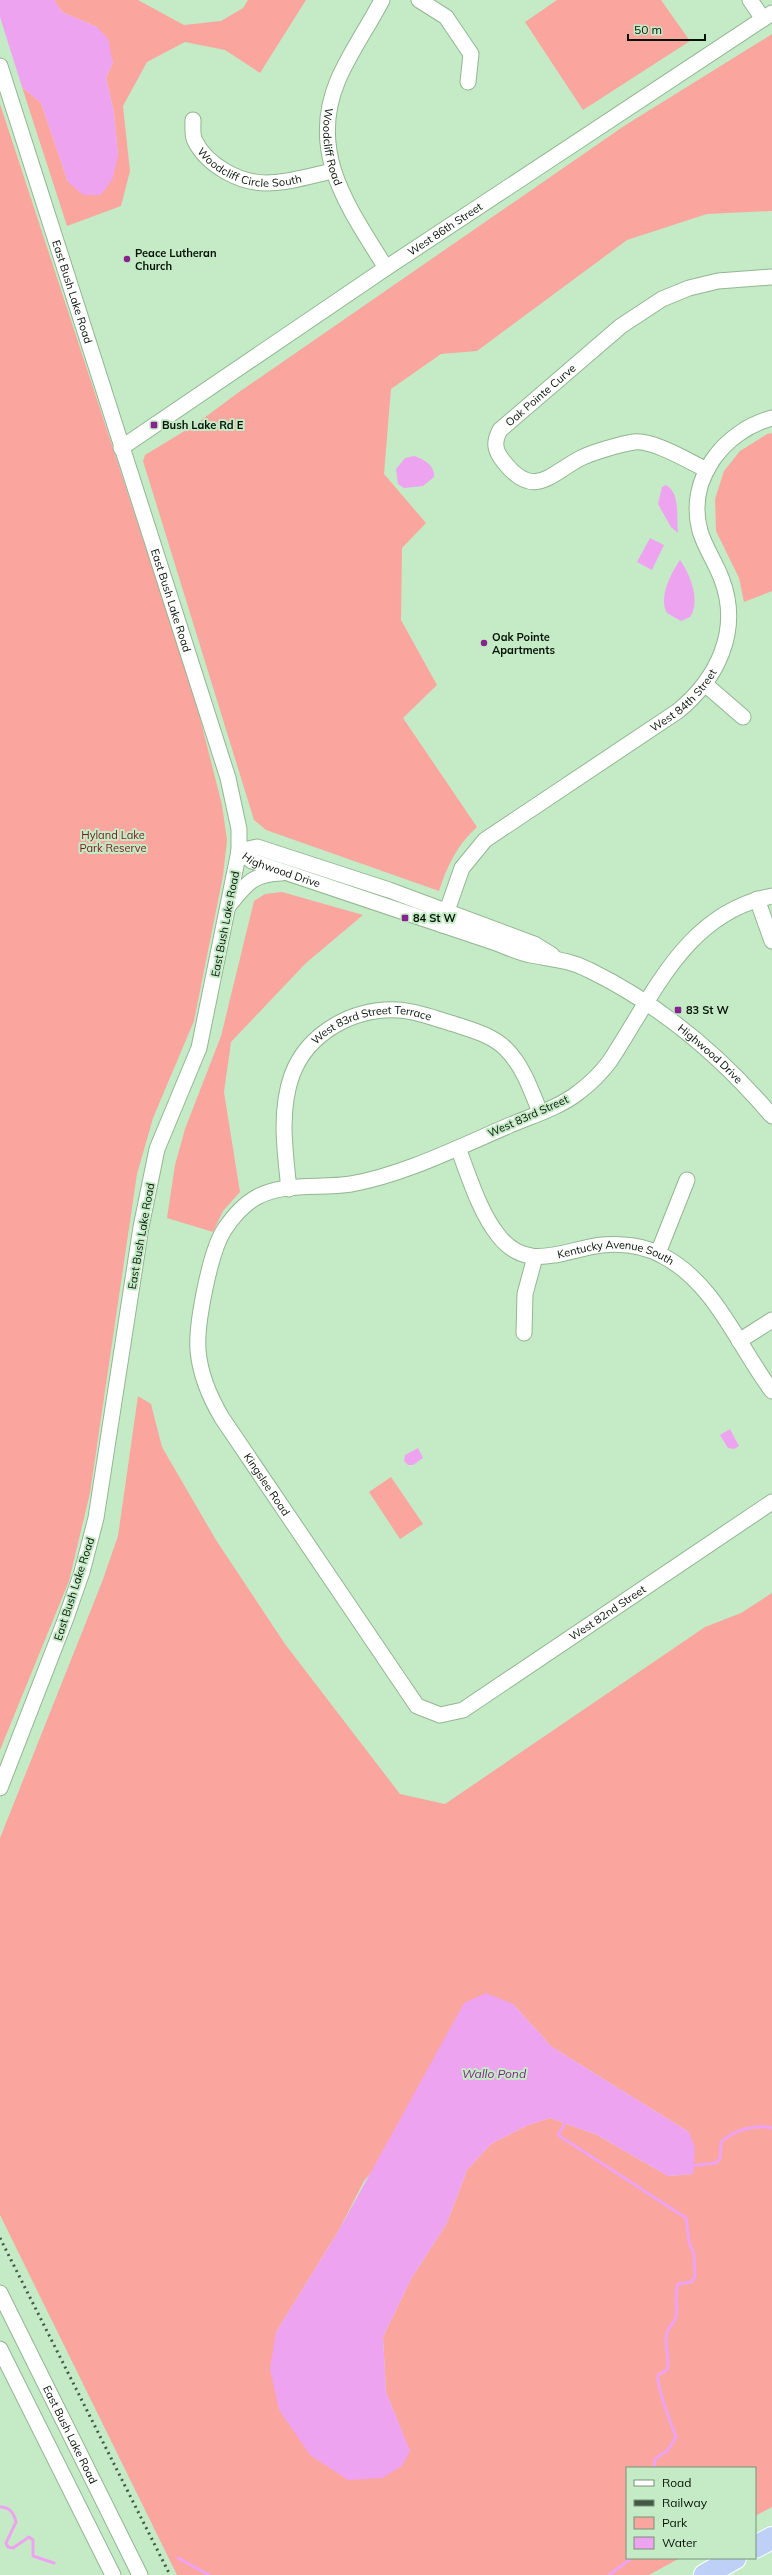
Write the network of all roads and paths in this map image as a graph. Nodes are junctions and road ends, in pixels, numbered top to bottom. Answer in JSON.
{"nodes":[{"id":1,"x":382,"y":0,"type":"edge"},
{"id":2,"x":419,"y":0,"type":"edge"},
{"id":3,"x":750,"y":0,"type":"edge"},
{"id":4,"x":768,"y":16,"type":"edge"},
{"id":5,"x":0,"y":66,"type":"edge"},
{"id":6,"x":468,"y":82,"type":"dead end"},
{"id":7,"x":193,"y":120,"type":"dead end"},
{"id":8,"x":332,"y":171,"type":"junction"},
{"id":9,"x":386,"y":268,"type":"junction"},
{"id":10,"x":772,"y":277,"type":"edge"},
{"id":11,"x":772,"y":418,"type":"edge"},
{"id":12,"x":121,"y":448,"type":"junction"},
{"id":13,"x":707,"y":470,"type":"junction"},
{"id":14,"x":706,"y":685,"type":"junction"},
{"id":15,"x":743,"y":718,"type":"dead end"},
{"id":16,"x":239,"y":851,"type":"junction"},
{"id":17,"x":289,"y":873,"type":"junction"},
{"id":18,"x":772,"y":896,"type":"edge"},
{"id":19,"x":757,"y":899,"type":"junction"},
{"id":20,"x":227,"y":908,"type":"junction"},
{"id":21,"x":447,"y":911,"type":"junction"},
{"id":22,"x":442,"y":925,"type":"junction"},
{"id":23,"x":772,"y":941,"type":"edge"},
{"id":24,"x":556,"y":958,"type":"junction"},
{"id":25,"x":648,"y":1003,"type":"junction"},
{"id":26,"x":540,"y":1112,"type":"junction"},
{"id":27,"x":772,"y":1116,"type":"edge"},
{"id":28,"x":458,"y":1148,"type":"junction"},
{"id":29,"x":687,"y":1180,"type":"dead end"},
{"id":30,"x":290,"y":1189,"type":"junction"},
{"id":31,"x":233,"y":1218,"type":"joint"},
{"id":32,"x":658,"y":1253,"type":"junction"},
{"id":33,"x":535,"y":1256,"type":"junction"},
{"id":34,"x":772,"y":1320,"type":"edge"},
{"id":35,"x":524,"y":1333,"type":"dead end"},
{"id":36,"x":739,"y":1341,"type":"junction"},
{"id":37,"x":772,"y":1391,"type":"edge"},
{"id":38,"x":772,"y":1502,"type":"edge"},
{"id":39,"x":440,"y":1715,"type":"joint"},
{"id":40,"x":0,"y":1788,"type":"edge"},
{"id":41,"x":0,"y":2293,"type":"edge"},
{"id":42,"x":0,"y":2349,"type":"edge"},
{"id":43,"x":772,"y":2538,"type":"edge"},
{"id":44,"x":756,"y":2546,"type":"edge"},
{"id":45,"x":733,"y":2559,"type":"edge"},
{"id":46,"x":113,"y":2575,"type":"edge"},
{"id":47,"x":140,"y":2575,"type":"edge"},
{"id":48,"x":705,"y":2575,"type":"edge"}],
"edges":[{"from":1,"to":8,"type":"street","name":"Woodcliff Road"},
{"from":2,"to":6,"type":"street"},
{"from":3,"to":4,"type":"street"},
{"from":4,"to":9,"type":"street","name":"West 86th Street"},
{"from":5,"to":12,"type":"street","name":"East Bush Lake Road"},
{"from":7,"to":8,"type":"street","name":"Woodcliff Circle South"},
{"from":8,"to":9,"type":"street","name":"Woodcliff Road"},
{"from":9,"to":12,"type":"street","name":"West 86th Street"},
{"from":10,"to":13,"type":"street","name":"Oak Pointe Curve"},
{"from":11,"to":13,"type":"street","name":"West 84th Street"},
{"from":12,"to":16,"type":"street","name":"East Bush Lake Road"},
{"from":13,"to":14,"type":"street","name":"West 84th Street"},
{"from":14,"to":15,"type":"street"},
{"from":14,"to":21,"type":"street","name":"West 84th Street"},
{"from":16,"to":17,"type":"street","name":"Highwood Drive"},
{"from":16,"to":20,"type":"street","name":"East Bush Lake Road"},
{"from":16,"to":21,"type":"street","name":"Highwood Drive"},
{"from":17,"to":20,"type":"street"},
{"from":17,"to":22,"type":"street","name":"Highwood Drive"},
{"from":18,"to":19,"type":"street","name":"West 83rd Street"},
{"from":19,"to":23,"type":"street"},
{"from":19,"to":25,"type":"street","name":"West 83rd Street"},
{"from":20,"to":40,"type":"street","name":"East Bush Lake Road"},
{"from":21,"to":22,"type":"street","name":"West 84th Street"},
{"from":21,"to":24,"type":"street","name":"Highwood Drive"},
{"from":22,"to":24,"type":"street","name":"Highwood Drive"},
{"from":24,"to":25,"type":"street","name":"Highwood Drive"},
{"from":25,"to":26,"type":"street","name":"West 83rd Street"},
{"from":25,"to":27,"type":"street","name":"Highwood Drive"},
{"from":26,"to":28,"type":"street","name":"West 83rd Street"},
{"from":26,"to":30,"type":"street","name":"West 83rd Street Terrace"},
{"from":28,"to":30,"type":"street","name":"West 83rd Street"},
{"from":28,"to":33,"type":"street","name":"Kentucky Avenue South"},
{"from":29,"to":32,"type":"street"},
{"from":30,"to":31,"type":"street","name":"West 83rd Street"},
{"from":31,"to":39,"type":"street","name":"Kingslee Road"},
{"from":32,"to":33,"type":"street","name":"Kentucky Avenue South"},
{"from":32,"to":36,"type":"street","name":"Kentucky Avenue South"},
{"from":33,"to":35,"type":"street"},
{"from":34,"to":36,"type":"street"},
{"from":36,"to":37,"type":"street","name":"Kentucky Avenue South"},
{"from":38,"to":39,"type":"street","name":"West 82nd Street"},
{"from":41,"to":47,"type":"street","name":"East Bush Lake Road"},
{"from":42,"to":46,"type":"street"},
{"from":43,"to":44,"type":"highway"},
{"from":45,"to":48,"type":"highway"}]}
